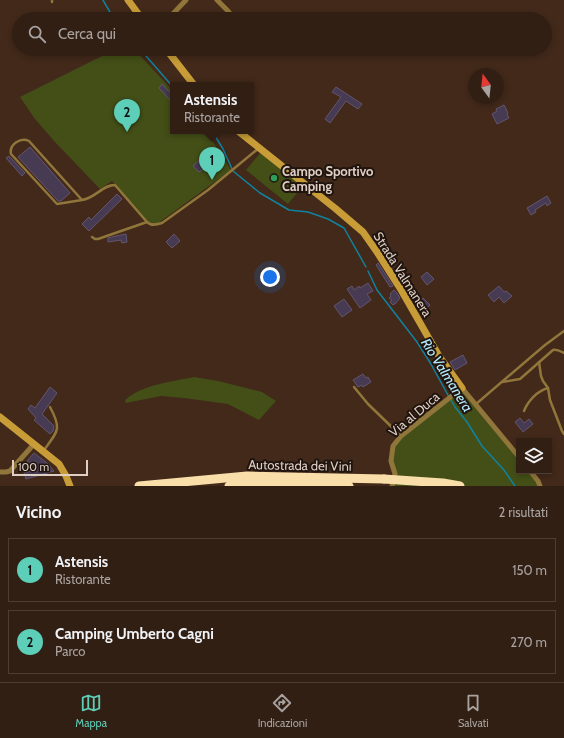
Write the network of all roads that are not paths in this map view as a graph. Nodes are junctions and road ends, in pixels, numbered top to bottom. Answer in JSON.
{"nodes":[{"id":1,"x":128,"y":0,"type":"edge"},
{"id":2,"x":186,"y":0,"type":"edge"},
{"id":3,"x":217,"y":0,"type":"edge"},
{"id":4,"x":137,"y":12,"type":"edge"},
{"id":5,"x":175,"y":12,"type":"edge"},
{"id":6,"x":229,"y":12,"type":"edge"},
{"id":7,"x":171,"y":56,"type":"edge"},
{"id":8,"x":192,"y":82,"type":"edge"},
{"id":9,"x":242,"y":134,"type":"edge"},
{"id":10,"x":259,"y":148,"type":"junction"},
{"id":11,"x":82,"y":200,"type":"junction"},
{"id":12,"x":147,"y":222,"type":"junction"},
{"id":13,"x":92,"y":237,"type":"dead end"},
{"id":14,"x":564,"y":331,"type":"edge"},
{"id":15,"x":564,"y":353,"type":"edge"},
{"id":16,"x":539,"y":362,"type":"junction"},
{"id":17,"x":502,"y":382,"type":"junction"},
{"id":18,"x":354,"y":387,"type":"dead end"},
{"id":19,"x":462,"y":388,"type":"junction"},
{"id":20,"x":548,"y":388,"type":"junction"},
{"id":21,"x":476,"y":405,"type":"junction"},
{"id":22,"x":50,"y":407,"type":"dead end"},
{"id":23,"x":524,"y":411,"type":"dead end"},
{"id":24,"x":0,"y":417,"type":"edge"},
{"id":25,"x":564,"y":434,"type":"edge"},
{"id":26,"x":401,"y":436,"type":"junction"},
{"id":27,"x":34,"y":444,"type":"junction"},
{"id":28,"x":43,"y":452,"type":"junction"},
{"id":29,"x":516,"y":454,"type":"edge"},
{"id":30,"x":0,"y":472,"type":"edge"},
{"id":31,"x":532,"y":474,"type":"edge"},
{"id":32,"x":70,"y":486,"type":"edge"},
{"id":33,"x":139,"y":486,"type":"edge"},
{"id":34,"x":229,"y":486,"type":"edge"},
{"id":35,"x":349,"y":486,"type":"edge"},
{"id":36,"x":392,"y":486,"type":"edge"},
{"id":37,"x":460,"y":486,"type":"edge"},
{"id":38,"x":540,"y":486,"type":"edge"}],
"edges":[{"from":1,"to":4,"type":"street"},
{"from":2,"to":5,"type":"street"},
{"from":3,"to":6,"type":"street"},
{"from":7,"to":8,"type":"street"},
{"from":9,"to":10,"type":"street","name":"Strada Valmanera"},
{"from":10,"to":12,"type":"lane"},
{"from":10,"to":19,"type":"street","name":"Strada Valmanera"},
{"from":11,"to":11,"type":"lane"},
{"from":11,"to":12,"type":"lane"},
{"from":12,"to":13,"type":"lane"},
{"from":14,"to":17,"type":"lane"},
{"from":15,"to":16,"type":"lane"},
{"from":16,"to":17,"type":"lane"},
{"from":16,"to":20,"type":"lane"},
{"from":17,"to":21,"type":"lane"},
{"from":18,"to":26,"type":"lane"},
{"from":19,"to":21,"type":"street","name":"Strada Valmanera"},
{"from":19,"to":26,"type":"street","name":"Via al Duca"},
{"from":20,"to":23,"type":"lane"},
{"from":20,"to":25,"type":"lane"},
{"from":21,"to":29,"type":"street","name":"Strada Valmanera"},
{"from":22,"to":28,"type":"lane"},
{"from":24,"to":27,"type":"street"},
{"from":26,"to":36,"type":"street","name":"Via al Duca"},
{"from":27,"to":28,"type":"street"},
{"from":27,"to":30,"type":"street"},
{"from":28,"to":32,"type":"street"},
{"from":31,"to":38,"type":"street"},
{"from":33,"to":37,"type":"highway","name":"Autostrada dei Vini","bridge":true},
{"from":34,"to":35,"type":"highway","name":"Autostrada dei Vini"}]}
